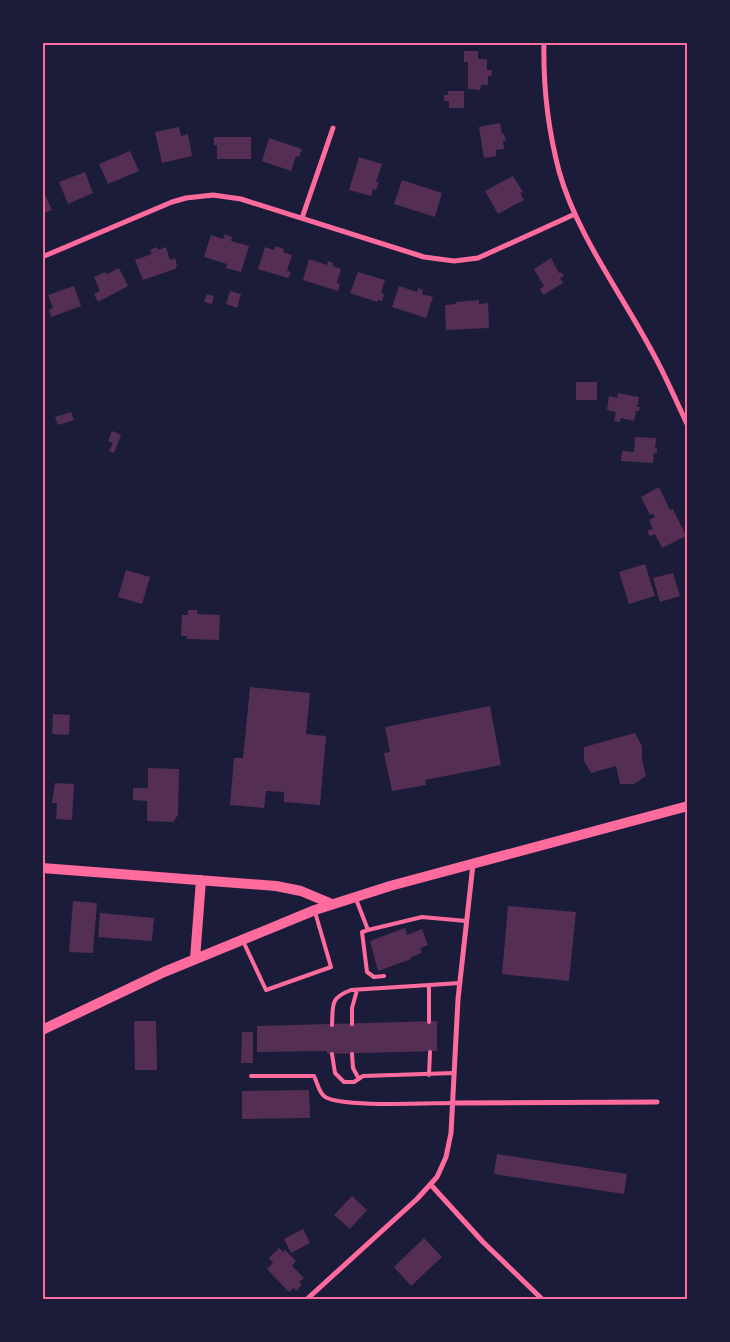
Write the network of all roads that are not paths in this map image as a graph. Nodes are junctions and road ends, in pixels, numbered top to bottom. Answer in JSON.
{"nodes":[{"id":1,"x":544,"y":42,"type":"edge"},
{"id":2,"x":333,"y":128,"type":"dead end"},
{"id":3,"x":576,"y":214,"type":"junction"},
{"id":4,"x":302,"y":218,"type":"junction"},
{"id":5,"x":42,"y":257,"type":"edge"},
{"id":6,"x":688,"y":426,"type":"edge"},
{"id":7,"x":688,"y":806,"type":"edge"},
{"id":8,"x":473,"y":864,"type":"junction"},
{"id":9,"x":42,"y":868,"type":"edge"},
{"id":10,"x":201,"y":880,"type":"junction"},
{"id":11,"x":356,"y":897,"type":"junction"},
{"id":12,"x":332,"y":904,"type":"junction"},
{"id":13,"x":315,"y":910,"type":"junction"},
{"id":14,"x":466,"y":921,"type":"junction"},
{"id":15,"x":368,"y":930,"type":"junction"},
{"id":16,"x":242,"y":939,"type":"junction"},
{"id":17,"x":194,"y":959,"type":"junction"},
{"id":18,"x":384,"y":976,"type":"dead end"},
{"id":19,"x":460,"y":984,"type":"junction"},
{"id":20,"x":429,"y":986,"type":"junction"},
{"id":21,"x":357,"y":990,"type":"junction"},
{"id":22,"x":429,"y":1022,"type":"dead end"},
{"id":23,"x":332,"y":1024,"type":"dead end"},
{"id":24,"x":352,"y":1024,"type":"dead end"},
{"id":25,"x":42,"y":1030,"type":"edge"},
{"id":26,"x":430,"y":1052,"type":"dead end"},
{"id":27,"x":332,"y":1054,"type":"dead end"},
{"id":28,"x":352,"y":1054,"type":"dead end"},
{"id":29,"x":429,"y":1074,"type":"junction"},
{"id":30,"x":454,"y":1074,"type":"junction"},
{"id":31,"x":251,"y":1076,"type":"dead end"},
{"id":32,"x":359,"y":1079,"type":"junction"},
{"id":33,"x":657,"y":1102,"type":"dead end"},
{"id":34,"x":453,"y":1103,"type":"junction"},
{"id":35,"x":431,"y":1185,"type":"junction"},
{"id":36,"x":306,"y":1300,"type":"edge"},
{"id":37,"x":543,"y":1300,"type":"edge"}],
"edges":[{"from":1,"to":3,"type":"street"},
{"from":2,"to":4,"type":"street"},
{"from":3,"to":4,"type":"street"},
{"from":3,"to":6,"type":"street"},
{"from":4,"to":5,"type":"street"},
{"from":7,"to":8,"type":"main road"},
{"from":8,"to":11,"type":"main road"},
{"from":8,"to":14,"type":"street"},
{"from":9,"to":10,"type":"main road"},
{"from":10,"to":12,"type":"main road"},
{"from":10,"to":17,"type":"main road"},
{"from":11,"to":12,"type":"main road"},
{"from":11,"to":15,"type":"lane"},
{"from":12,"to":13,"type":"main road"},
{"from":13,"to":16,"type":"main road"},
{"from":13,"to":16,"type":"lane"},
{"from":14,"to":15,"type":"lane"},
{"from":14,"to":19,"type":"street"},
{"from":15,"to":18,"type":"lane"},
{"from":16,"to":17,"type":"main road"},
{"from":17,"to":25,"type":"main road"},
{"from":19,"to":20,"type":"lane"},
{"from":19,"to":30,"type":"street"},
{"from":20,"to":21,"type":"lane"},
{"from":20,"to":22,"type":"lane"},
{"from":21,"to":23,"type":"lane"},
{"from":21,"to":24,"type":"lane"},
{"from":26,"to":29,"type":"lane"},
{"from":27,"to":32,"type":"lane"},
{"from":28,"to":32,"type":"lane"},
{"from":29,"to":30,"type":"lane"},
{"from":29,"to":32,"type":"lane"},
{"from":30,"to":34,"type":"street"},
{"from":31,"to":34,"type":"lane"},
{"from":33,"to":34,"type":"street"},
{"from":34,"to":35,"type":"street"},
{"from":35,"to":36,"type":"street"},
{"from":35,"to":37,"type":"street"}]}
